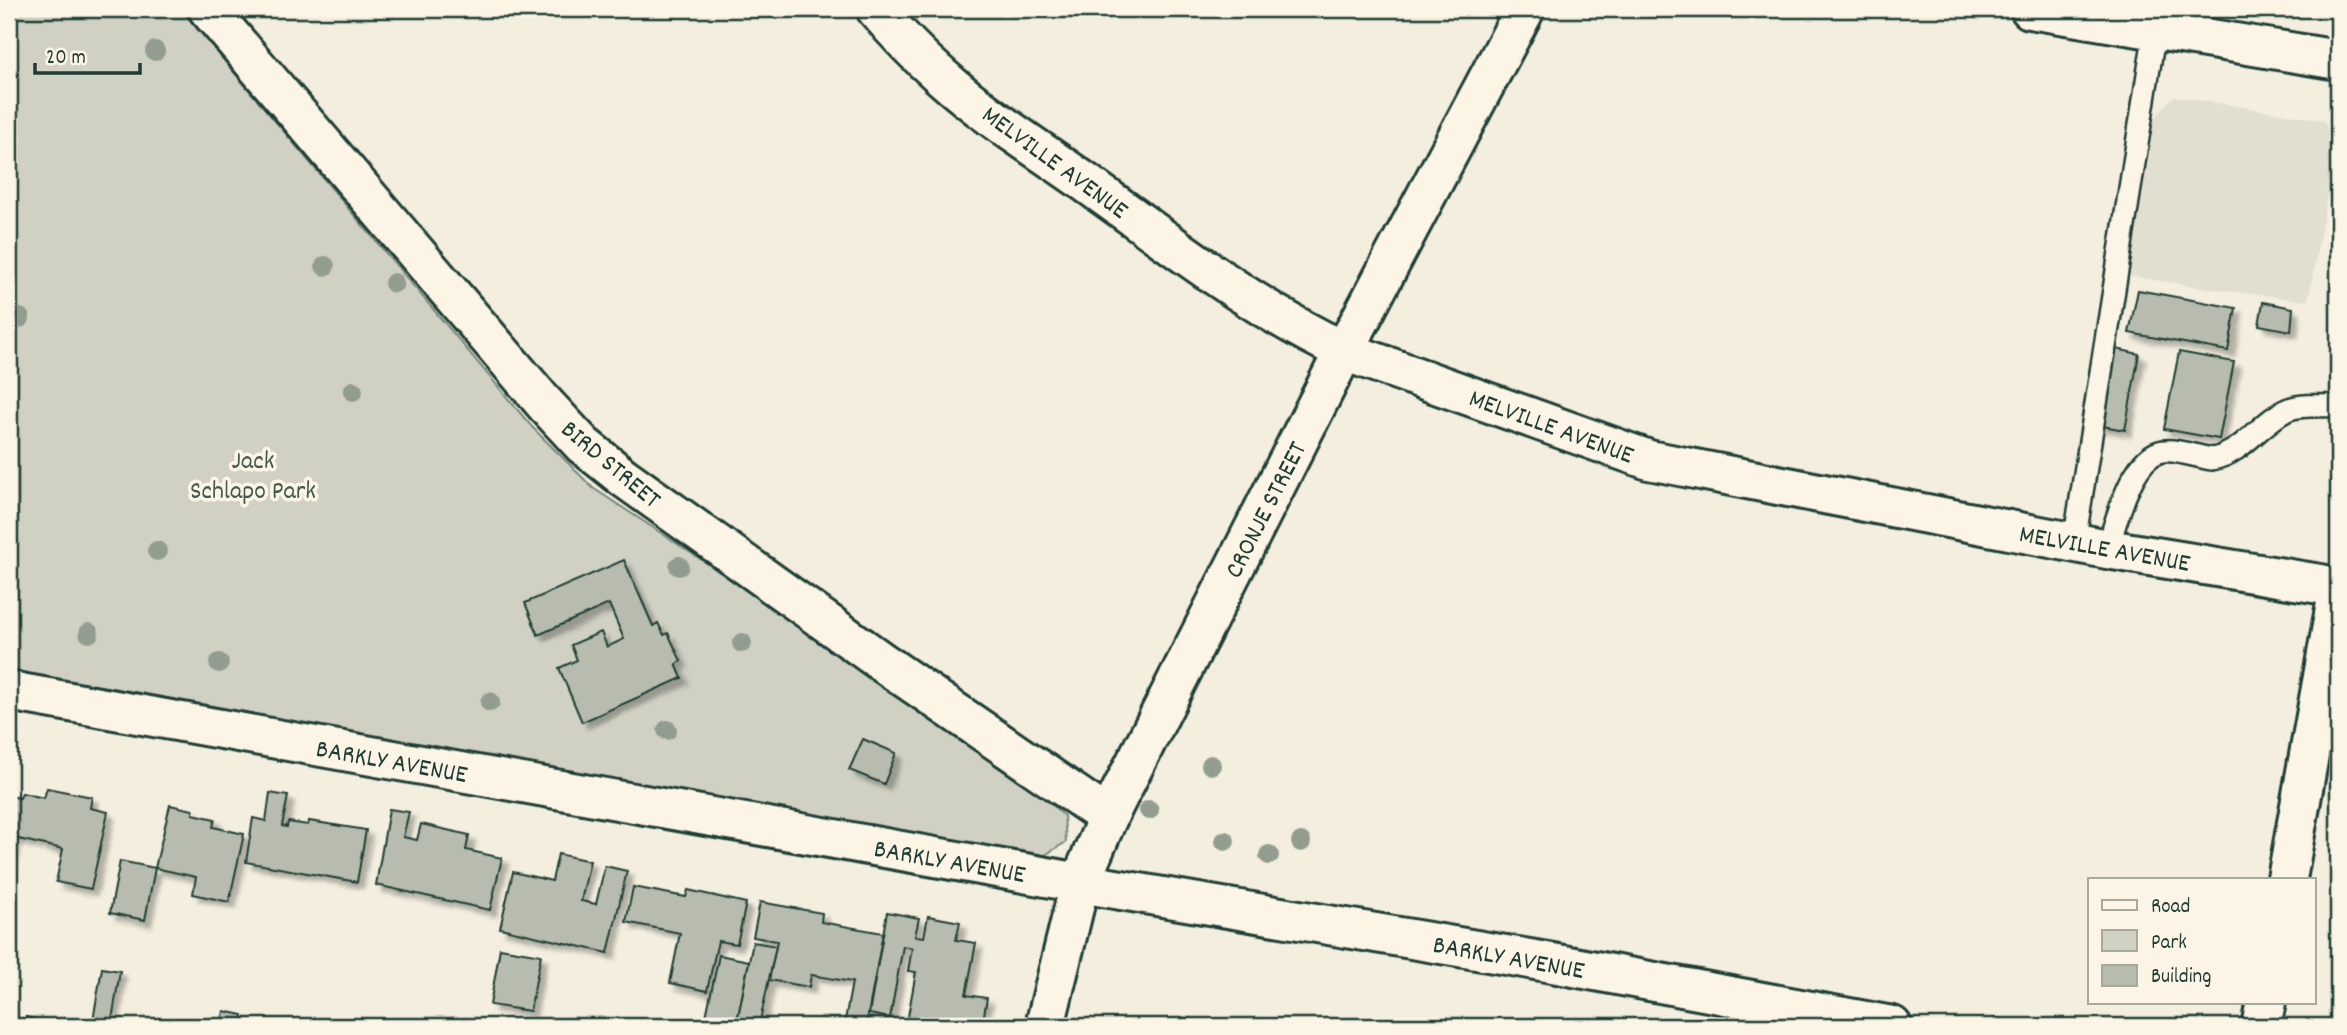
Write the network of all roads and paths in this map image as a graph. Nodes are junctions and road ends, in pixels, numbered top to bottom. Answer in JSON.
{"nodes":[{"id":1,"x":208,"y":9,"type":"edge"},
{"id":2,"x":876,"y":9,"type":"edge"},
{"id":3,"x":1525,"y":9,"type":"edge"},
{"id":4,"x":2030,"y":9,"type":"edge"},
{"id":5,"x":2155,"y":30,"type":"junction"},
{"id":6,"x":2338,"y":60,"type":"edge"},
{"id":7,"x":1344,"y":351,"type":"junction"},
{"id":8,"x":2338,"y":406,"type":"edge"},
{"id":9,"x":2090,"y":546,"type":"junction"},
{"id":10,"x":2338,"y":587,"type":"edge"},
{"id":11,"x":2338,"y":592,"type":"edge"},
{"id":12,"x":9,"y":691,"type":"edge"},
{"id":13,"x":1108,"y":817,"type":"junction"},
{"id":14,"x":2287,"y":878,"type":"edge"},
{"id":15,"x":1080,"y":883,"type":"junction"},
{"id":16,"x":2266,"y":1004,"type":"edge"},
{"id":17,"x":1045,"y":1026,"type":"edge"},
{"id":18,"x":1892,"y":1026,"type":"edge"},
{"id":19,"x":2261,"y":1026,"type":"edge"}],
"edges":[{"from":1,"to":13,"type":"street","name":"BIRD STREET"},
{"from":2,"to":7,"type":"street","name":"MELVILLE AVENUE"},
{"from":3,"to":7,"type":"street","name":"CRONJE STREET"},
{"from":4,"to":5,"type":"street"},
{"from":5,"to":6,"type":"street"},
{"from":5,"to":9,"type":"lane"},
{"from":7,"to":9,"type":"street","name":"MELVILLE AVENUE"},
{"from":7,"to":13,"type":"street","name":"CRONJE STREET"},
{"from":8,"to":9,"type":"lane"},
{"from":9,"to":10,"type":"street","name":"MELVILLE AVENUE"},
{"from":11,"to":14,"type":"street"},
{"from":12,"to":15,"type":"street","name":"BARKLY AVENUE"},
{"from":13,"to":15,"type":"street","name":"CRONJE STREET"},
{"from":15,"to":17,"type":"street","name":"CRONJE STREET"},
{"from":15,"to":18,"type":"street","name":"BARKLY AVENUE"},
{"from":16,"to":19,"type":"street"}]}
